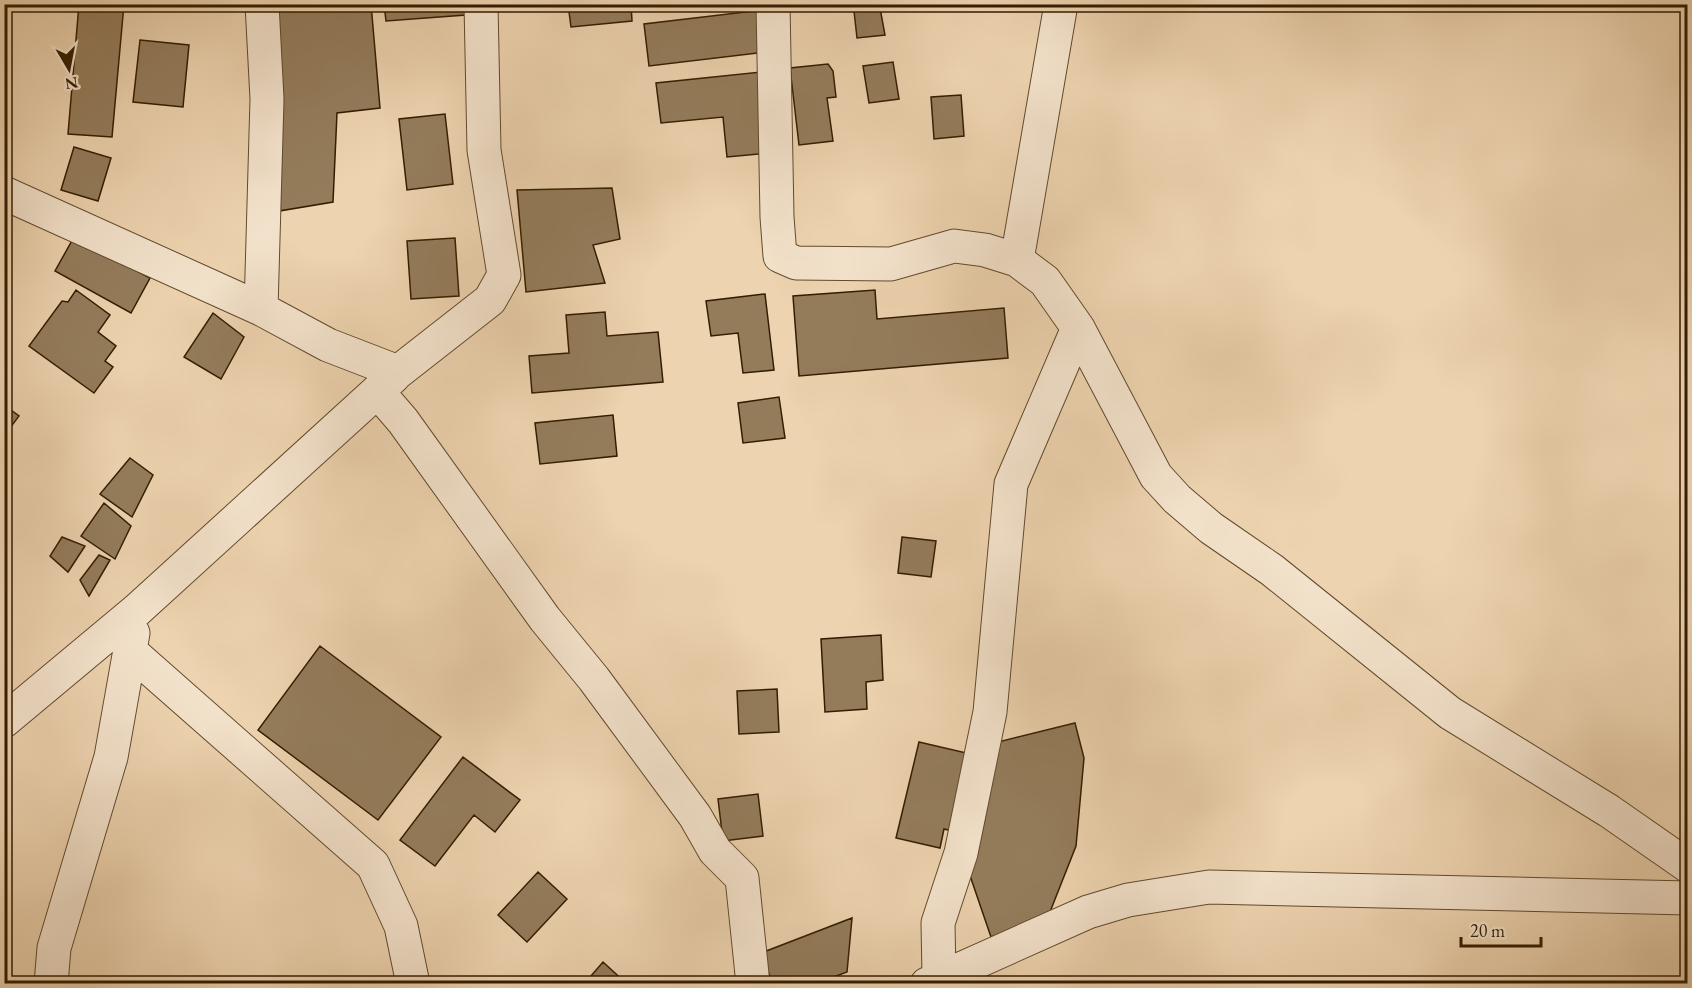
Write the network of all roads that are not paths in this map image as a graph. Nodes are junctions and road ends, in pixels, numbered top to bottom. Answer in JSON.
{"nodes":[{"id":1,"x":262,"y":4,"type":"edge"},
{"id":2,"x":481,"y":4,"type":"edge"},
{"id":3,"x":773,"y":4,"type":"edge"},
{"id":4,"x":1061,"y":4,"type":"edge"},
{"id":5,"x":4,"y":193,"type":"edge"},
{"id":6,"x":1017,"y":260,"type":"junction"},
{"id":7,"x":261,"y":309,"type":"junction"},
{"id":8,"x":1078,"y":328,"type":"junction"},
{"id":9,"x":388,"y":382,"type":"junction"},
{"id":10,"x":137,"y":610,"type":"junction"},
{"id":11,"x":130,"y":651,"type":"junction"},
{"id":12,"x":4,"y":721,"type":"edge"},
{"id":13,"x":1688,"y":866,"type":"edge"},
{"id":14,"x":1688,"y":898,"type":"edge"},
{"id":15,"x":933,"y":981,"type":"edge"},
{"id":16,"x":51,"y":984,"type":"edge"},
{"id":17,"x":413,"y":984,"type":"edge"},
{"id":18,"x":753,"y":984,"type":"edge"}],
"edges":[{"from":1,"to":7,"type":"street"},
{"from":2,"to":9,"type":"street"},
{"from":3,"to":6,"type":"street"},
{"from":4,"to":6,"type":"street"},
{"from":5,"to":7,"type":"street"},
{"from":6,"to":8,"type":"street"},
{"from":7,"to":9,"type":"street"},
{"from":8,"to":13,"type":"street"},
{"from":8,"to":15,"type":"street"},
{"from":9,"to":10,"type":"street"},
{"from":9,"to":18,"type":"street"},
{"from":10,"to":11,"type":"street"},
{"from":10,"to":12,"type":"street"},
{"from":11,"to":16,"type":"street"},
{"from":11,"to":17,"type":"street"},
{"from":14,"to":15,"type":"street"}]}
